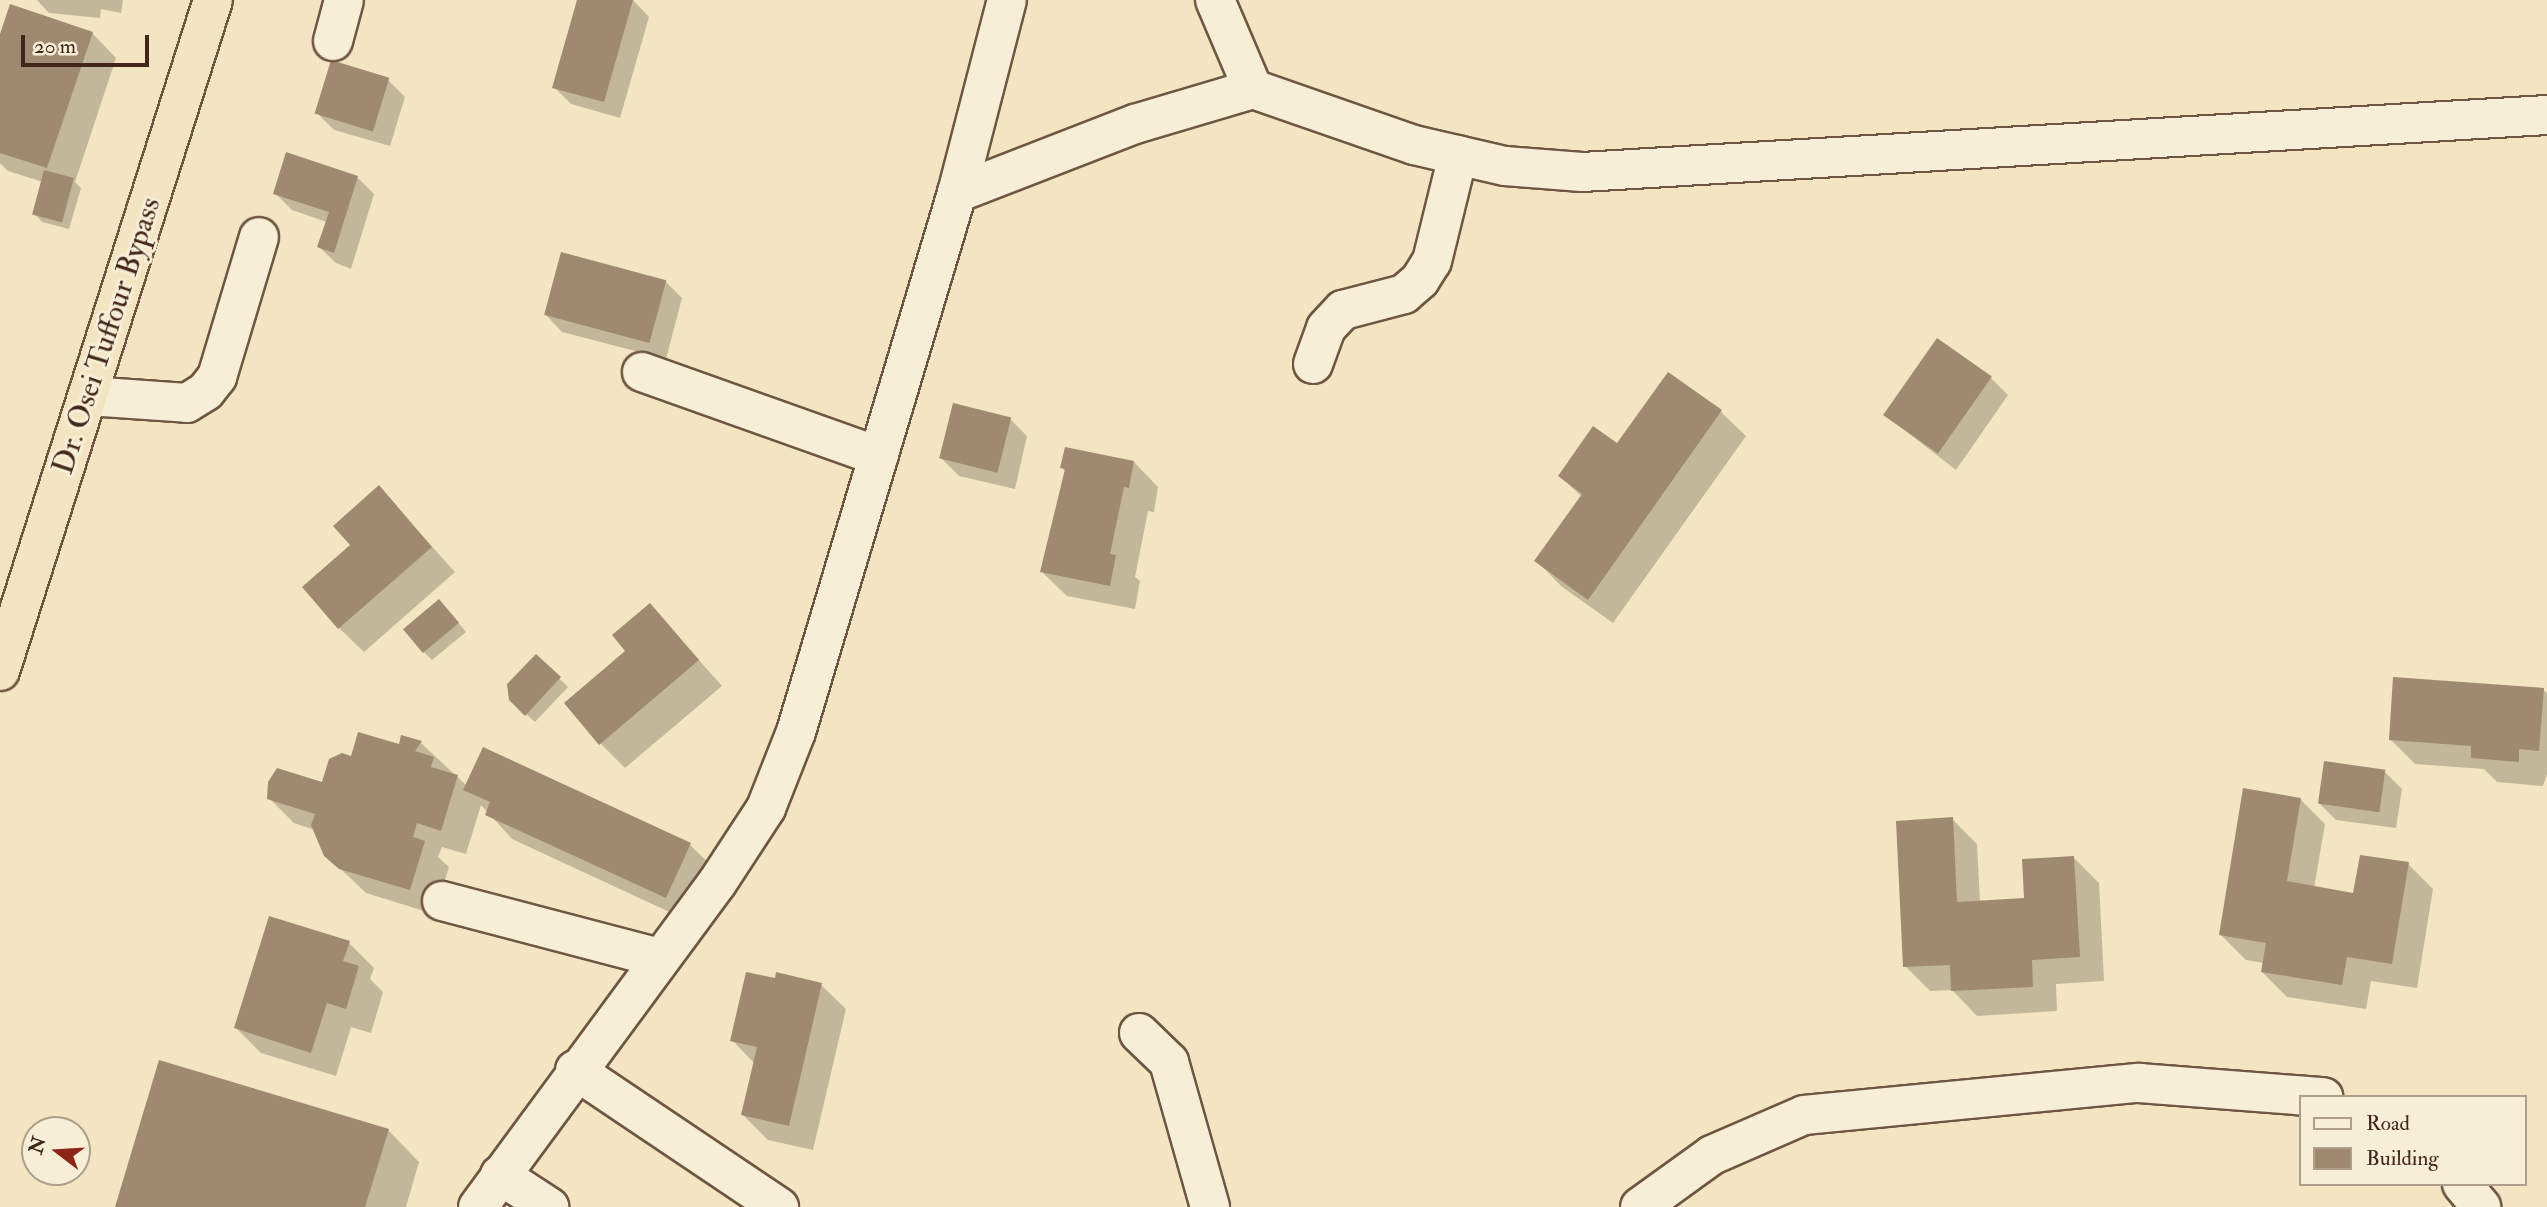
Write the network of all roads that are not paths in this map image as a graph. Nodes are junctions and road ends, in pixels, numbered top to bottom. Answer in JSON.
{"nodes":[{"id":1,"x":213,"y":0,"type":"edge"},
{"id":2,"x":344,"y":0,"type":"edge"},
{"id":3,"x":1007,"y":0,"type":"edge"},
{"id":4,"x":1215,"y":0,"type":"edge"},
{"id":5,"x":333,"y":41,"type":"dead end"},
{"id":6,"x":1253,"y":89,"type":"junction"},
{"id":7,"x":2547,"y":115,"type":"edge"},
{"id":8,"x":1458,"y":155,"type":"junction"},
{"id":9,"x":957,"y":193,"type":"junction"},
{"id":10,"x":259,"y":237,"type":"dead end"},
{"id":11,"x":1313,"y":364,"type":"dead end"},
{"id":12,"x":642,"y":372,"type":"dead end"},
{"id":13,"x":88,"y":396,"type":"junction"},
{"id":14,"x":878,"y":456,"type":"junction"},
{"id":15,"x":2,"y":659,"type":"edge"},
{"id":16,"x":442,"y":901,"type":"dead end"},
{"id":17,"x":660,"y":958,"type":"junction"},
{"id":18,"x":1139,"y":1033,"type":"dead end"},
{"id":19,"x":575,"y":1070,"type":"junction"},
{"id":20,"x":2298,"y":1095,"type":"edge"},
{"id":21,"x":500,"y":1175,"type":"junction"},
{"id":22,"x":2464,"y":1186,"type":"edge"},
{"id":23,"x":478,"y":1207,"type":"edge"},
{"id":24,"x":549,"y":1207,"type":"edge"},
{"id":25,"x":779,"y":1207,"type":"edge"},
{"id":26,"x":1210,"y":1207,"type":"edge"},
{"id":27,"x":1640,"y":1207,"type":"edge"},
{"id":28,"x":2481,"y":1207,"type":"edge"}],
"edges":[{"from":1,"to":13,"type":"highway","name":"Dr. Osei Tuffour Bypass"},
{"from":2,"to":5,"type":"street"},
{"from":3,"to":9,"type":"street"},
{"from":4,"to":6,"type":"street"},
{"from":6,"to":8,"type":"street"},
{"from":6,"to":9,"type":"street"},
{"from":7,"to":8,"type":"street"},
{"from":8,"to":11,"type":"street"},
{"from":9,"to":14,"type":"street"},
{"from":10,"to":13,"type":"street"},
{"from":12,"to":14,"type":"street"},
{"from":13,"to":15,"type":"highway","name":"Dr. Osei Tuffour Bypass"},
{"from":14,"to":17,"type":"street"},
{"from":16,"to":17,"type":"street"},
{"from":17,"to":19,"type":"street"},
{"from":18,"to":26,"type":"street"},
{"from":19,"to":21,"type":"street"},
{"from":19,"to":25,"type":"street"},
{"from":20,"to":27,"type":"street"},
{"from":21,"to":23,"type":"street"},
{"from":21,"to":24,"type":"street"},
{"from":22,"to":28,"type":"street"}]}
